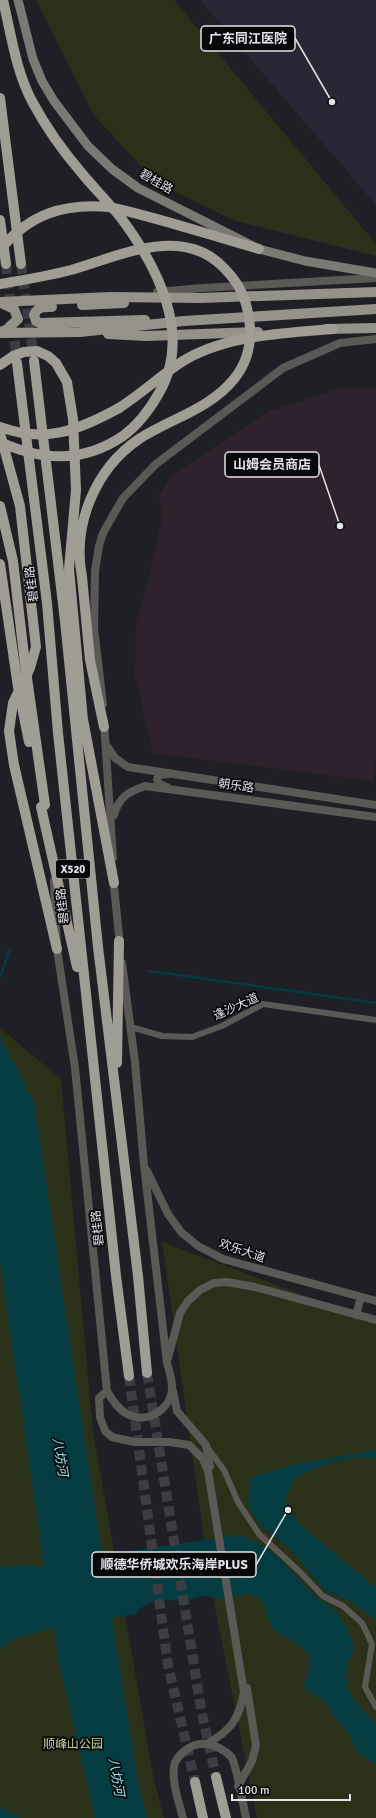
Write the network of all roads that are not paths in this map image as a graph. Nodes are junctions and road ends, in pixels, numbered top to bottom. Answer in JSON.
{"nodes":[{"id":1,"x":3,"y":0,"type":"edge"},
{"id":2,"x":18,"y":0,"type":"edge"},
{"id":3,"x":0,"y":98,"type":"edge"},
{"id":4,"x":0,"y":220,"type":"edge"},
{"id":5,"x":259,"y":249,"type":"junction"},
{"id":6,"x":0,"y":250,"type":"edge"},
{"id":7,"x":6,"y":264,"type":"tunnel mouth"},
{"id":8,"x":21,"y":264,"type":"tunnel mouth"},
{"id":9,"x":376,"y":273,"type":"edge"},
{"id":10,"x":376,"y":278,"type":"edge"},
{"id":11,"x":0,"y":284,"type":"edge"},
{"id":12,"x":376,"y":292,"type":"edge"},
{"id":13,"x":110,"y":297,"type":"junction"},
{"id":14,"x":200,"y":298,"type":"junction"},
{"id":15,"x":0,"y":302,"type":"edge"},
{"id":16,"x":376,"y":309,"type":"edge"},
{"id":17,"x":184,"y":321,"type":"junction"},
{"id":18,"x":376,"y":328,"type":"edge"},
{"id":19,"x":333,"y":329,"type":"junction"},
{"id":20,"x":0,"y":332,"type":"edge"},
{"id":21,"x":80,"y":332,"type":"junction"},
{"id":22,"x":376,"y":339,"type":"edge"},
{"id":23,"x":34,"y":361,"type":"tunnel mouth"},
{"id":24,"x":17,"y":363,"type":"tunnel mouth"},
{"id":25,"x":0,"y":365,"type":"edge"},
{"id":26,"x":0,"y":427,"type":"edge"},
{"id":27,"x":0,"y":433,"type":"edge"},
{"id":28,"x":0,"y":442,"type":"edge"},
{"id":29,"x":0,"y":506,"type":"edge"},
{"id":30,"x":0,"y":564,"type":"edge"},
{"id":31,"x":67,"y":646,"type":"junction"},
{"id":32,"x":83,"y":720,"type":"junction"},
{"id":33,"x":104,"y":727,"type":"junction"},
{"id":34,"x":106,"y":744,"type":"junction"},
{"id":35,"x":174,"y":774,"type":"junction"},
{"id":36,"x":173,"y":790,"type":"junction"},
{"id":37,"x":376,"y":805,"type":"edge"},
{"id":38,"x":43,"y":806,"type":"junction"},
{"id":39,"x":376,"y":817,"type":"edge"},
{"id":40,"x":112,"y":822,"type":"junction"},
{"id":41,"x":54,"y":866,"type":"junction"},
{"id":42,"x":114,"y":883,"type":"junction"},
{"id":43,"x":119,"y":941,"type":"junction"},
{"id":44,"x":57,"y":949,"type":"junction"},
{"id":45,"x":88,"y":1010,"type":"junction"},
{"id":46,"x":376,"y":1020,"type":"edge"},
{"id":47,"x":131,"y":1027,"type":"junction"},
{"id":48,"x":117,"y":1105,"type":"junction"},
{"id":49,"x":144,"y":1165,"type":"junction"},
{"id":50,"x":361,"y":1297,"type":"junction"},
{"id":51,"x":376,"y":1301,"type":"edge"},
{"id":52,"x":356,"y":1315,"type":"junction"},
{"id":53,"x":376,"y":1320,"type":"edge"},
{"id":54,"x":167,"y":1363,"type":"junction"},
{"id":55,"x":147,"y":1373,"type":"tunnel mouth"},
{"id":56,"x":129,"y":1376,"type":"tunnel mouth"},
{"id":57,"x":172,"y":1386,"type":"junction"},
{"id":58,"x":107,"y":1391,"type":"junction"},
{"id":59,"x":206,"y":1445,"type":"junction"},
{"id":60,"x":212,"y":1485,"type":"junction"},
{"id":61,"x":239,"y":1649,"type":"junction"},
{"id":62,"x":376,"y":1707,"type":"edge"},
{"id":63,"x":206,"y":1744,"type":"junction"},
{"id":64,"x":216,"y":1777,"type":"tunnel mouth"},
{"id":65,"x":195,"y":1782,"type":"tunnel mouth"},
{"id":66,"x":238,"y":1786,"type":"junction"},
{"id":67,"x":183,"y":1818,"type":"edge"},
{"id":68,"x":203,"y":1818,"type":"edge"},
{"id":69,"x":226,"y":1818,"type":"edge"},
{"id":70,"x":246,"y":1818,"type":"edge"}],
"edges":[{"from":1,"to":28,"type":"highway","bridge":true},
{"from":2,"to":5,"type":"main road","name":"碧桂路"},
{"from":3,"to":8,"type":"highway"},
{"from":4,"to":7,"type":"highway"},
{"from":5,"to":6,"type":"highway","bridge":true},
{"from":5,"to":9,"type":"main road","name":"碧桂路"},
{"from":10,"to":13,"type":"street"},
{"from":11,"to":33,"type":"highway","bridge":true},
{"from":12,"to":14,"type":"main road"},
{"from":13,"to":14,"type":"main road"},
{"from":13,"to":15,"type":"main road"},
{"from":14,"to":17,"type":"main road"},
{"from":15,"to":20,"type":"main road"},
{"from":16,"to":17,"type":"main road"},
{"from":17,"to":21,"type":"main road"},
{"from":18,"to":19,"type":"main road"},
{"from":19,"to":21,"type":"main road"},
{"from":19,"to":26,"type":"highway","bridge":true},
{"from":20,"to":21,"type":"main road"},
{"from":22,"to":33,"type":"street"},
{"from":23,"to":31,"type":"highway","number":"X520"},
{"from":24,"to":45,"type":"highway","name":"碧桂路","number":"X520"},
{"from":25,"to":32,"type":"highway"},
{"from":27,"to":44,"type":"highway"},
{"from":29,"to":38,"type":"highway","bridge":true},
{"from":30,"to":38,"type":"highway","bridge":true},
{"from":31,"to":32,"type":"highway"},
{"from":31,"to":48,"type":"highway","number":"X520"},
{"from":32,"to":42,"type":"highway"},
{"from":33,"to":34,"type":"street"},
{"from":34,"to":35,"type":"street","name":"朝乐路"},
{"from":34,"to":40,"type":"street"},
{"from":35,"to":36,"type":"street"},
{"from":35,"to":37,"type":"street","name":"朝乐路"},
{"from":36,"to":39,"type":"street","name":"朝乐路"},
{"from":36,"to":40,"type":"street","name":"朝乐路"},
{"from":38,"to":41,"type":"highway"},
{"from":40,"to":42,"type":"street"},
{"from":41,"to":44,"type":"street"},
{"from":41,"to":45,"type":"highway"},
{"from":42,"to":43,"type":"street"},
{"from":43,"to":47,"type":"street"},
{"from":43,"to":48,"type":"highway"},
{"from":44,"to":58,"type":"street"},
{"from":45,"to":56,"type":"highway","name":"碧桂路","number":"X520"},
{"from":46,"to":47,"type":"street","name":"逢沙大道"},
{"from":47,"to":49,"type":"street"},
{"from":48,"to":55,"type":"highway","number":"X520"},
{"from":49,"to":50,"type":"street","name":"欢乐大道"},
{"from":49,"to":54,"type":"street"},
{"from":50,"to":51,"type":"street","name":"欢乐大道"},
{"from":50,"to":52,"type":"street"},
{"from":52,"to":53,"type":"street"},
{"from":52,"to":54,"type":"street"},
{"from":54,"to":57,"type":"street"},
{"from":57,"to":58,"type":"street"},
{"from":57,"to":59,"type":"street"},
{"from":58,"to":60,"type":"street"},
{"from":59,"to":60,"type":"street"},
{"from":59,"to":62,"type":"street"},
{"from":60,"to":61,"type":"street"},
{"from":61,"to":63,"type":"street"},
{"from":61,"to":66,"type":"street"},
{"from":63,"to":66,"type":"street"},
{"from":63,"to":67,"type":"street"},
{"from":64,"to":69,"type":"highway"},
{"from":65,"to":68,"type":"highway"},
{"from":66,"to":70,"type":"street"}]}
